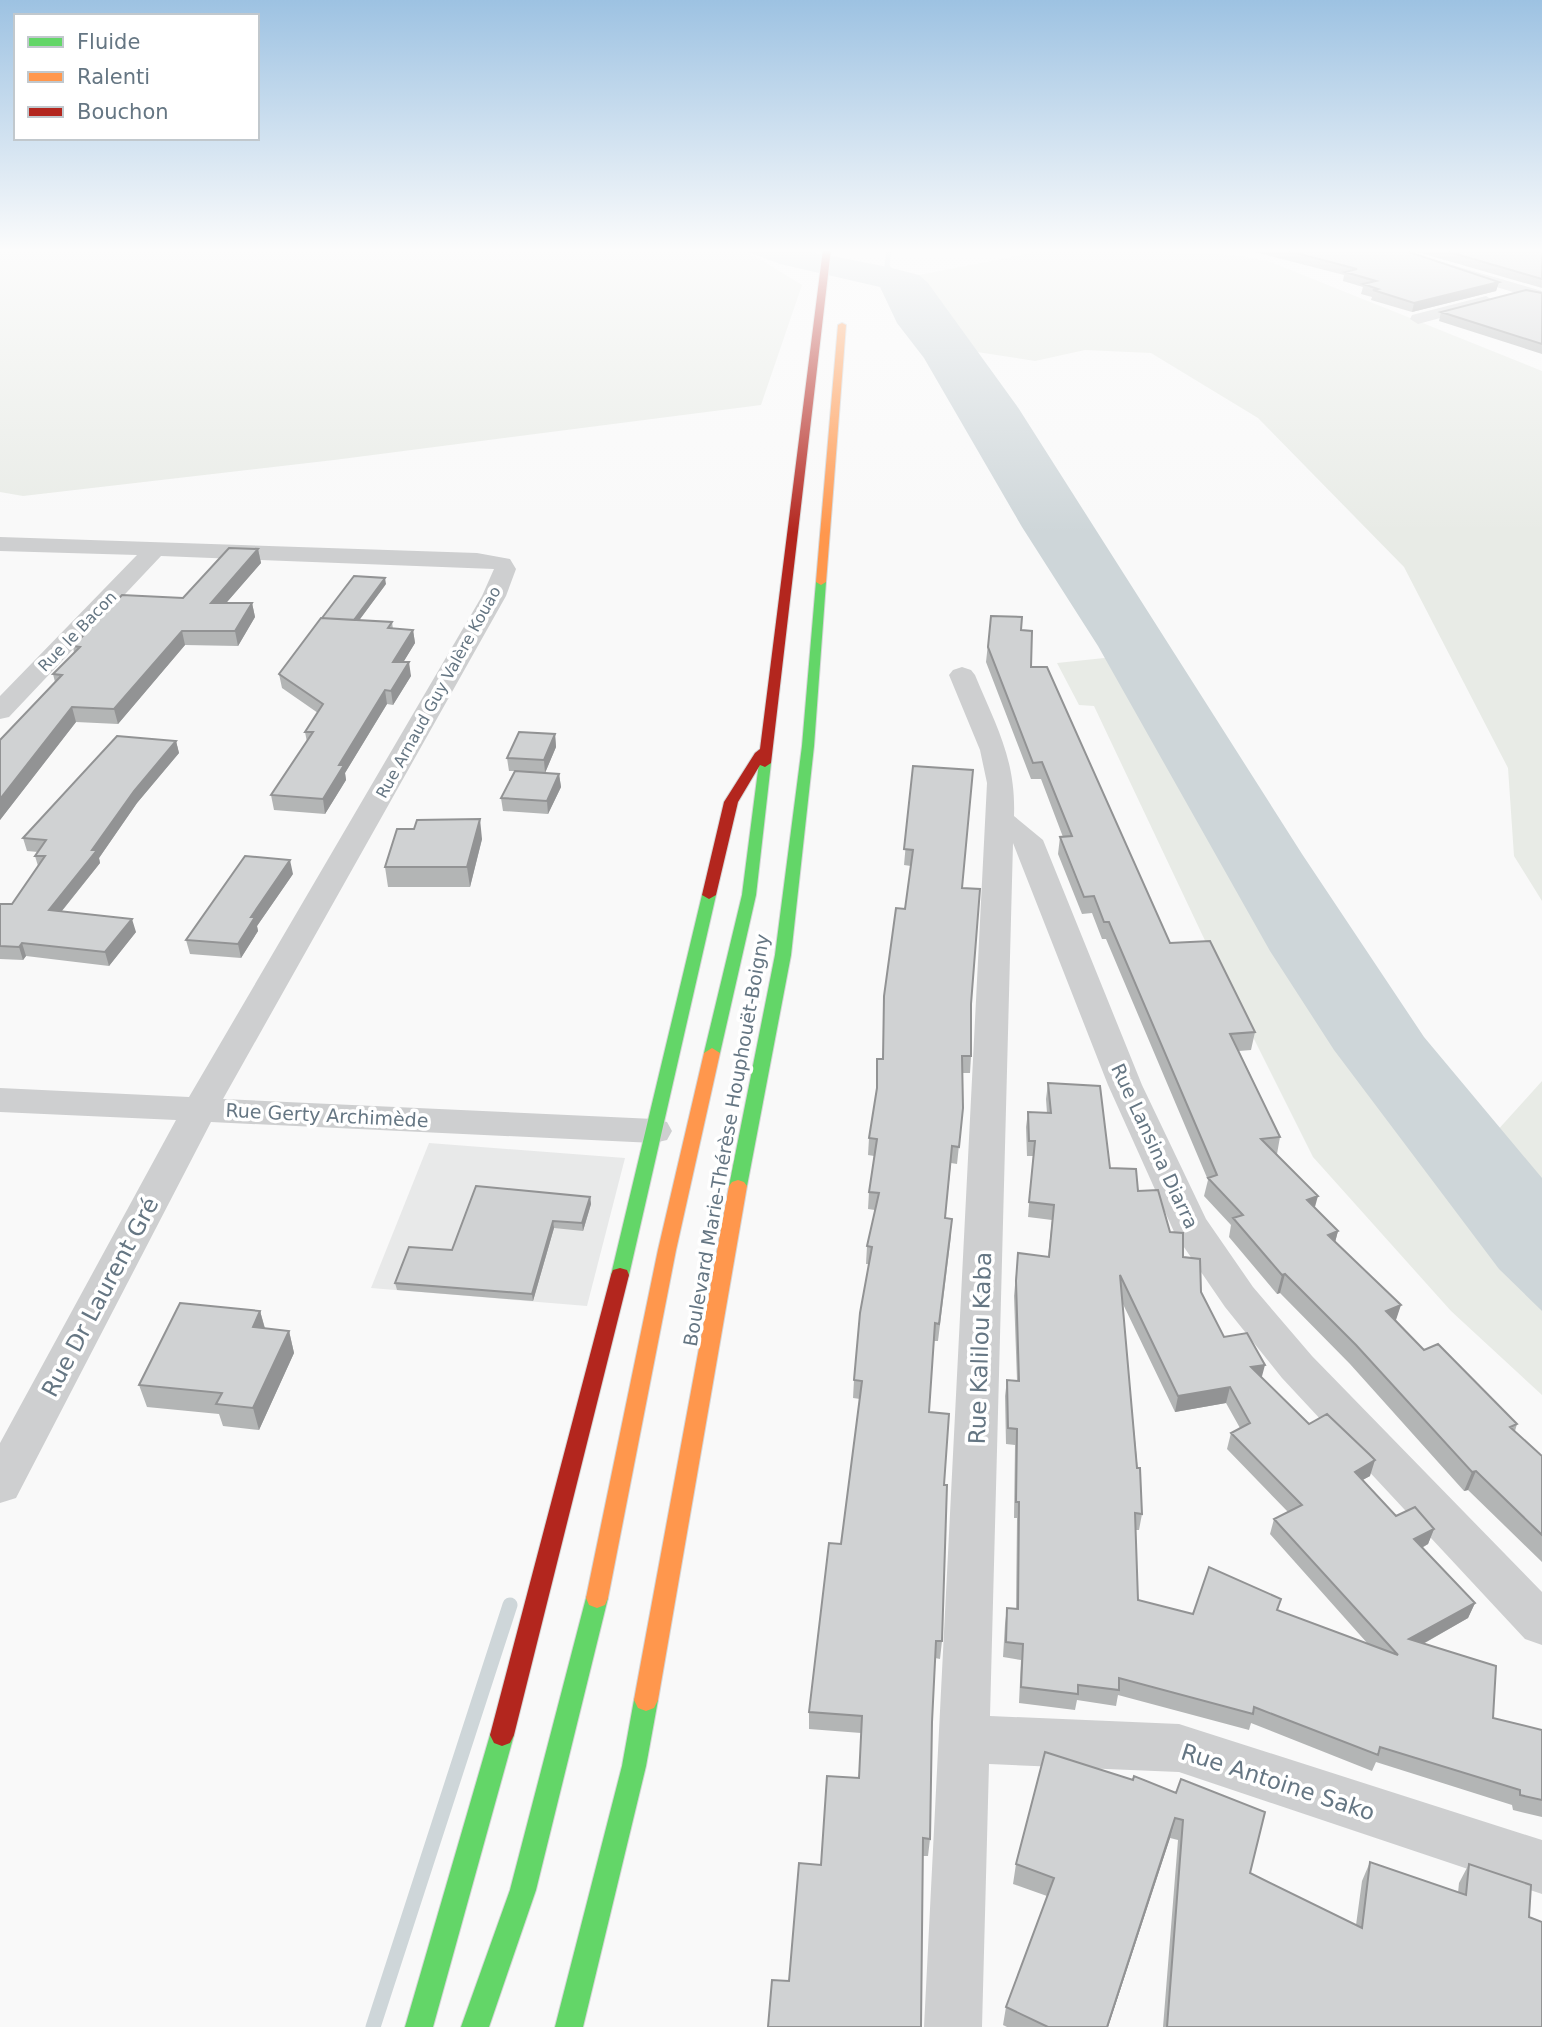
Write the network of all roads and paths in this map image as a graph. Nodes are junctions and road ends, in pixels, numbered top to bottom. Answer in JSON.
{"nodes":[{"id":1,"x":815,"y":344,"type":"edge"},
{"id":2,"x":841,"y":344,"type":"edge"},
{"id":3,"x":0,"y":544,"type":"edge"},
{"id":4,"x":154,"y":550,"type":"junction"},
{"id":5,"x":962,"y":675,"type":"dead end"},
{"id":6,"x":0,"y":711,"type":"edge"},
{"id":7,"x":768,"y":742,"type":"junction"},
{"id":8,"x":999,"y":818,"type":"junction"},
{"id":9,"x":0,"y":1100,"type":"edge"},
{"id":10,"x":200,"y":1110,"type":"junction"},
{"id":11,"x":654,"y":1131,"type":"junction"},
{"id":12,"x":0,"y":1485,"type":"edge"},
{"id":13,"x":1542,"y":1624,"type":"edge"},
{"id":14,"x":965,"y":1738,"type":"junction"},
{"id":15,"x":1542,"y":1867,"type":"edge"},
{"id":16,"x":523,"y":1890,"type":"junction"},
{"id":17,"x":572,"y":2024,"type":"edge"},
{"id":18,"x":419,"y":2027,"type":"edge"},
{"id":19,"x":436,"y":2027,"type":"edge"},
{"id":20,"x":475,"y":2027,"type":"edge"},
{"id":21,"x":953,"y":2027,"type":"edge"}],
"edges":[{"from":1,"to":7,"type":"main road","name":"Boulevard Marie-Thérèse Houphouët-Boigny"},
{"from":2,"to":17,"type":"main road","name":"Boulevard Marie-Thérèse Houphouët-Boigny"},
{"from":3,"to":4,"type":"street","name":"Rue Arnaud Guy Valère Kouao"},
{"from":4,"to":6,"type":"street","name":"Rue le Bacon"},
{"from":4,"to":10,"type":"street","name":"Rue Arnaud Guy Valère Kouao"},
{"from":5,"to":8,"type":"street","name":"Rue Kalilou Kaba"},
{"from":7,"to":11,"type":"main road"},
{"from":7,"to":16,"type":"main road","name":"Boulevard Marie-Thérèse Houphouët-Boigny"},
{"from":8,"to":13,"type":"street","name":"Rue Lansina Diarra"},
{"from":8,"to":14,"type":"street","name":"Rue Kalilou Kaba"},
{"from":9,"to":10,"type":"street","name":"Rue Gerty Archimède"},
{"from":10,"to":11,"type":"street","name":"Rue Gerty Archimède"},
{"from":10,"to":12,"type":"street","name":"Rue Dr Laurent Gré"},
{"from":11,"to":18,"type":"main road"},
{"from":14,"to":15,"type":"street","name":"Rue Antoine Sako"},
{"from":14,"to":21,"type":"street","name":"Rue Kalilou Kaba"},
{"from":16,"to":19,"type":"street"},
{"from":16,"to":20,"type":"main road","name":"Boulevard Marie-Thérèse Houphouët-Boigny"}]}
